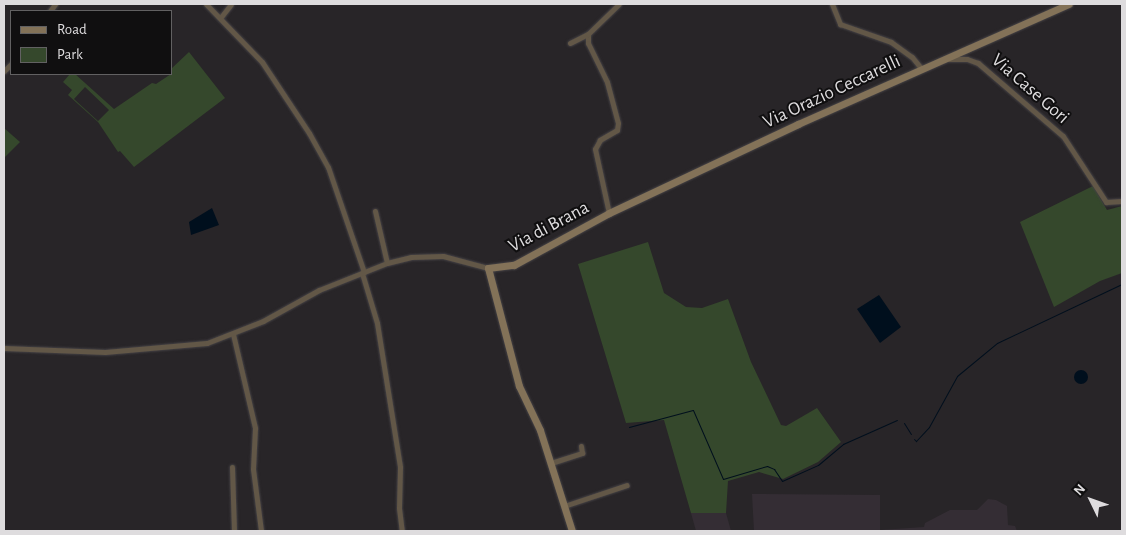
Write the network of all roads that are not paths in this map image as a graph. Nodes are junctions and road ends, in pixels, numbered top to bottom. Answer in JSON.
{"nodes":[{"id":1,"x":206,"y":4,"type":"edge"},
{"id":2,"x":231,"y":4,"type":"edge"},
{"id":3,"x":619,"y":4,"type":"edge"},
{"id":4,"x":832,"y":4,"type":"edge"},
{"id":5,"x":1069,"y":4,"type":"edge"},
{"id":6,"x":222,"y":17,"type":"junction"},
{"id":7,"x":588,"y":34,"type":"junction"},
{"id":8,"x":570,"y":42,"type":"dead end"},
{"id":9,"x":943,"y":59,"type":"junction"},
{"id":10,"x":921,"y":68,"type":"junction"},
{"id":11,"x":1122,"y":202,"type":"edge"},
{"id":12,"x":375,"y":211,"type":"dead end"},
{"id":13,"x":609,"y":213,"type":"junction"},
{"id":14,"x":387,"y":263,"type":"junction"},
{"id":15,"x":488,"y":268,"type":"junction"},
{"id":16,"x":363,"y":273,"type":"junction"},
{"id":17,"x":233,"y":334,"type":"junction"},
{"id":18,"x":4,"y":348,"type":"edge"},
{"id":19,"x":581,"y":446,"type":"dead end"},
{"id":20,"x":551,"y":463,"type":"junction"},
{"id":21,"x":232,"y":467,"type":"dead end"},
{"id":22,"x":628,"y":485,"type":"dead end"},
{"id":23,"x":564,"y":506,"type":"junction"},
{"id":24,"x":234,"y":531,"type":"edge"},
{"id":25,"x":261,"y":531,"type":"edge"},
{"id":26,"x":402,"y":531,"type":"edge"},
{"id":27,"x":572,"y":531,"type":"edge"}],
"edges":[{"from":1,"to":6,"type":"street"},
{"from":2,"to":6,"type":"street"},
{"from":3,"to":7,"type":"street"},
{"from":4,"to":10,"type":"street"},
{"from":5,"to":9,"type":"street","name":"Via Orazio Ceccarelli"},
{"from":6,"to":16,"type":"street"},
{"from":7,"to":8,"type":"street"},
{"from":7,"to":13,"type":"street","name":"Via di Brana"},
{"from":9,"to":10,"type":"street","name":"Via Orazio Ceccarelli"},
{"from":9,"to":11,"type":"street","name":"Via Case Gori"},
{"from":10,"to":13,"type":"street","name":"Via Orazio Ceccarelli"},
{"from":12,"to":14,"type":"street"},
{"from":13,"to":15,"type":"street","name":"Via di Brana"},
{"from":14,"to":15,"type":"street","name":"Via di Brana"},
{"from":14,"to":16,"type":"street","name":"Via di Brana"},
{"from":15,"to":20,"type":"street"},
{"from":16,"to":17,"type":"street","name":"Via di Brana"},
{"from":16,"to":26,"type":"street"},
{"from":17,"to":18,"type":"street","name":"Via di Brana"},
{"from":17,"to":25,"type":"street"},
{"from":19,"to":20,"type":"street"},
{"from":20,"to":23,"type":"street"},
{"from":21,"to":24,"type":"street"},
{"from":22,"to":23,"type":"street"},
{"from":23,"to":27,"type":"street"}]}
